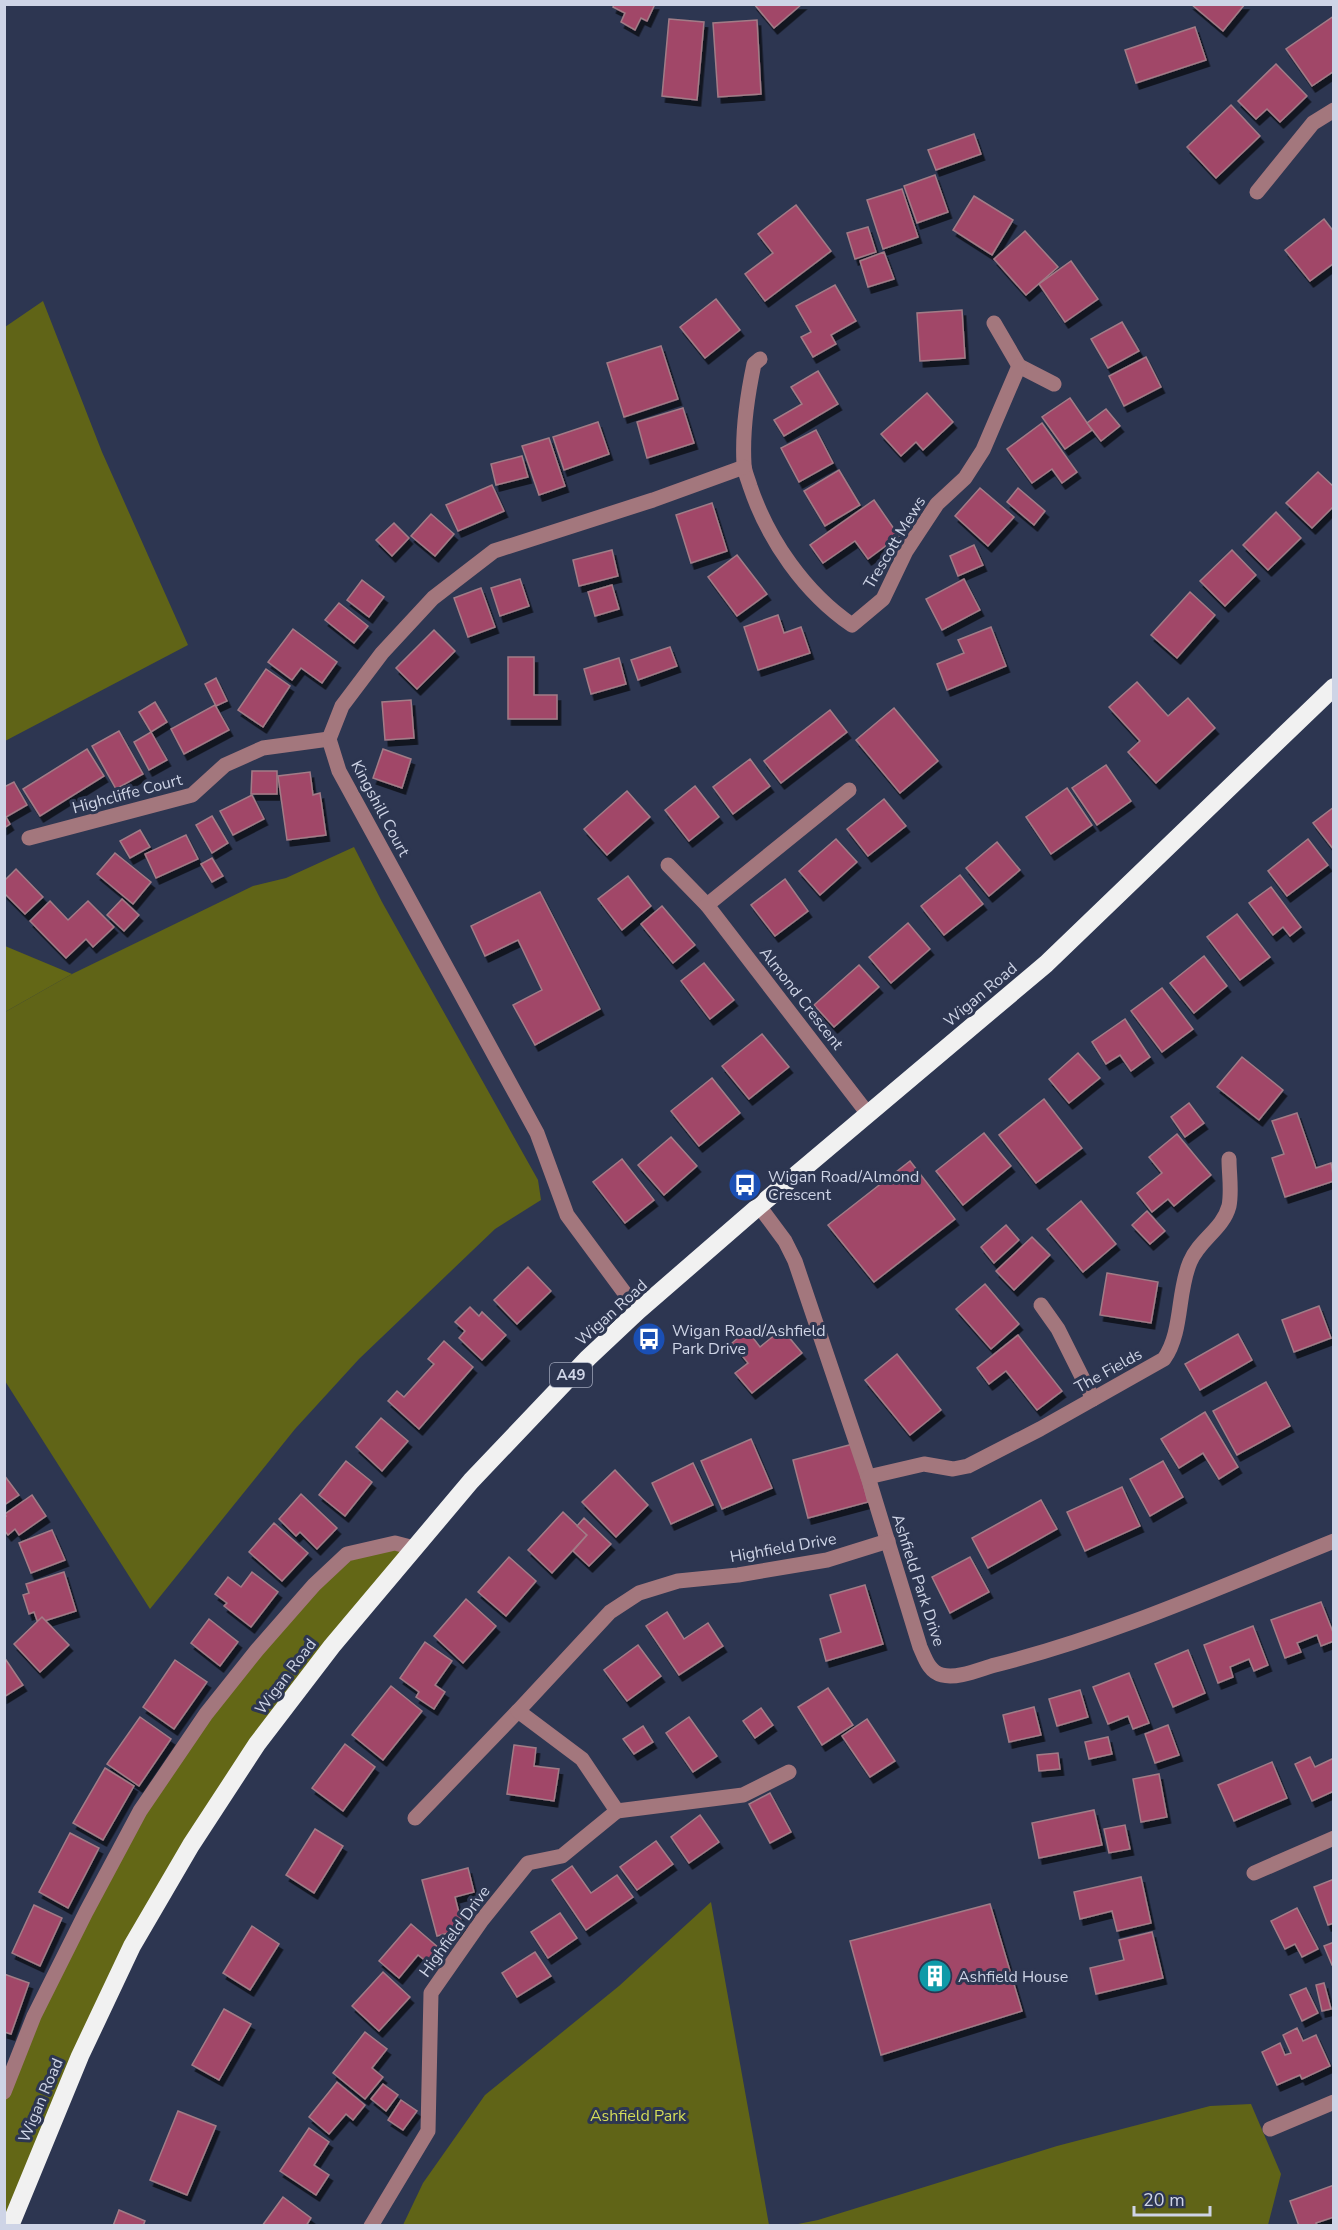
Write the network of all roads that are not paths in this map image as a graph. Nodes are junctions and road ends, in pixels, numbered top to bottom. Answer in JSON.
{"nodes":[{"id":1,"x":1334,"y":110,"type":"edge"},
{"id":2,"x":1257,"y":192,"type":"dead end"},
{"id":3,"x":994,"y":323,"type":"dead end"},
{"id":4,"x":760,"y":359,"type":"dead end"},
{"id":5,"x":1019,"y":366,"type":"junction"},
{"id":6,"x":1054,"y":384,"type":"dead end"},
{"id":7,"x":744,"y":466,"type":"junction"},
{"id":8,"x":1334,"y":687,"type":"edge"},
{"id":9,"x":329,"y":740,"type":"junction"},
{"id":10,"x":849,"y":790,"type":"dead end"},
{"id":11,"x":28,"y":838,"type":"dead end"},
{"id":12,"x":668,"y":865,"type":"dead end"},
{"id":13,"x":707,"y":905,"type":"junction"},
{"id":14,"x":868,"y":1114,"type":"junction"},
{"id":15,"x":1228,"y":1159,"type":"dead end"},
{"id":16,"x":759,"y":1206,"type":"junction"},
{"id":17,"x":1041,"y":1305,"type":"dead end"},
{"id":18,"x":638,"y":1311,"type":"junction"},
{"id":19,"x":1093,"y":1400,"type":"junction"},
{"id":20,"x":868,"y":1477,"type":"junction"},
{"id":21,"x":888,"y":1541,"type":"junction"},
{"id":22,"x":1334,"y":1541,"type":"edge"},
{"id":23,"x":414,"y":1548,"type":"junction"},
{"id":24,"x":518,"y":1711,"type":"junction"},
{"id":25,"x":789,"y":1772,"type":"dead end"},
{"id":26,"x":617,"y":1811,"type":"junction"},
{"id":27,"x":415,"y":1818,"type":"dead end"},
{"id":28,"x":1334,"y":1838,"type":"edge"},
{"id":29,"x":1254,"y":1873,"type":"dead end"},
{"id":30,"x":4,"y":2092,"type":"edge"},
{"id":31,"x":1334,"y":2102,"type":"edge"},
{"id":32,"x":1270,"y":2129,"type":"dead end"},
{"id":33,"x":10,"y":2226,"type":"edge"},
{"id":34,"x":371,"y":2226,"type":"edge"}],
"edges":[{"from":1,"to":2,"type":"street"},
{"from":3,"to":5,"type":"street"},
{"from":4,"to":7,"type":"street"},
{"from":5,"to":6,"type":"street"},
{"from":5,"to":7,"type":"street","name":"Trescott Mews"},
{"from":7,"to":9,"type":"street"},
{"from":8,"to":14,"type":"highway","name":"Wigan Road","number":"A49"},
{"from":9,"to":11,"type":"street","name":"Highcliffe Court"},
{"from":9,"to":18,"type":"street","name":"Kingshill Court"},
{"from":10,"to":13,"type":"street"},
{"from":12,"to":13,"type":"street","name":"Almond Crescent"},
{"from":13,"to":14,"type":"street","name":"Almond Crescent"},
{"from":14,"to":16,"type":"highway","name":"Wigan Road","number":"A49"},
{"from":15,"to":19,"type":"street","name":"The Fields"},
{"from":16,"to":18,"type":"highway","name":"Wigan Road","number":"A49"},
{"from":16,"to":20,"type":"street","name":"Ashfield Park Drive"},
{"from":17,"to":19,"type":"street"},
{"from":18,"to":23,"type":"highway","name":"Wigan Road","number":"A49"},
{"from":19,"to":20,"type":"street","name":"The Fields"},
{"from":20,"to":21,"type":"street","name":"Ashfield Park Drive"},
{"from":21,"to":22,"type":"street","name":"Ashfield Park Drive"},
{"from":21,"to":24,"type":"street","name":"Highfield Drive"},
{"from":23,"to":30,"type":"street"},
{"from":23,"to":33,"type":"highway","name":"Wigan Road","number":"A49"},
{"from":24,"to":26,"type":"street"},
{"from":24,"to":27,"type":"street","name":"Highfield Drive"},
{"from":25,"to":26,"type":"street"},
{"from":26,"to":34,"type":"street","name":"Highfield Drive"},
{"from":28,"to":29,"type":"street"},
{"from":31,"to":32,"type":"street"}]}
